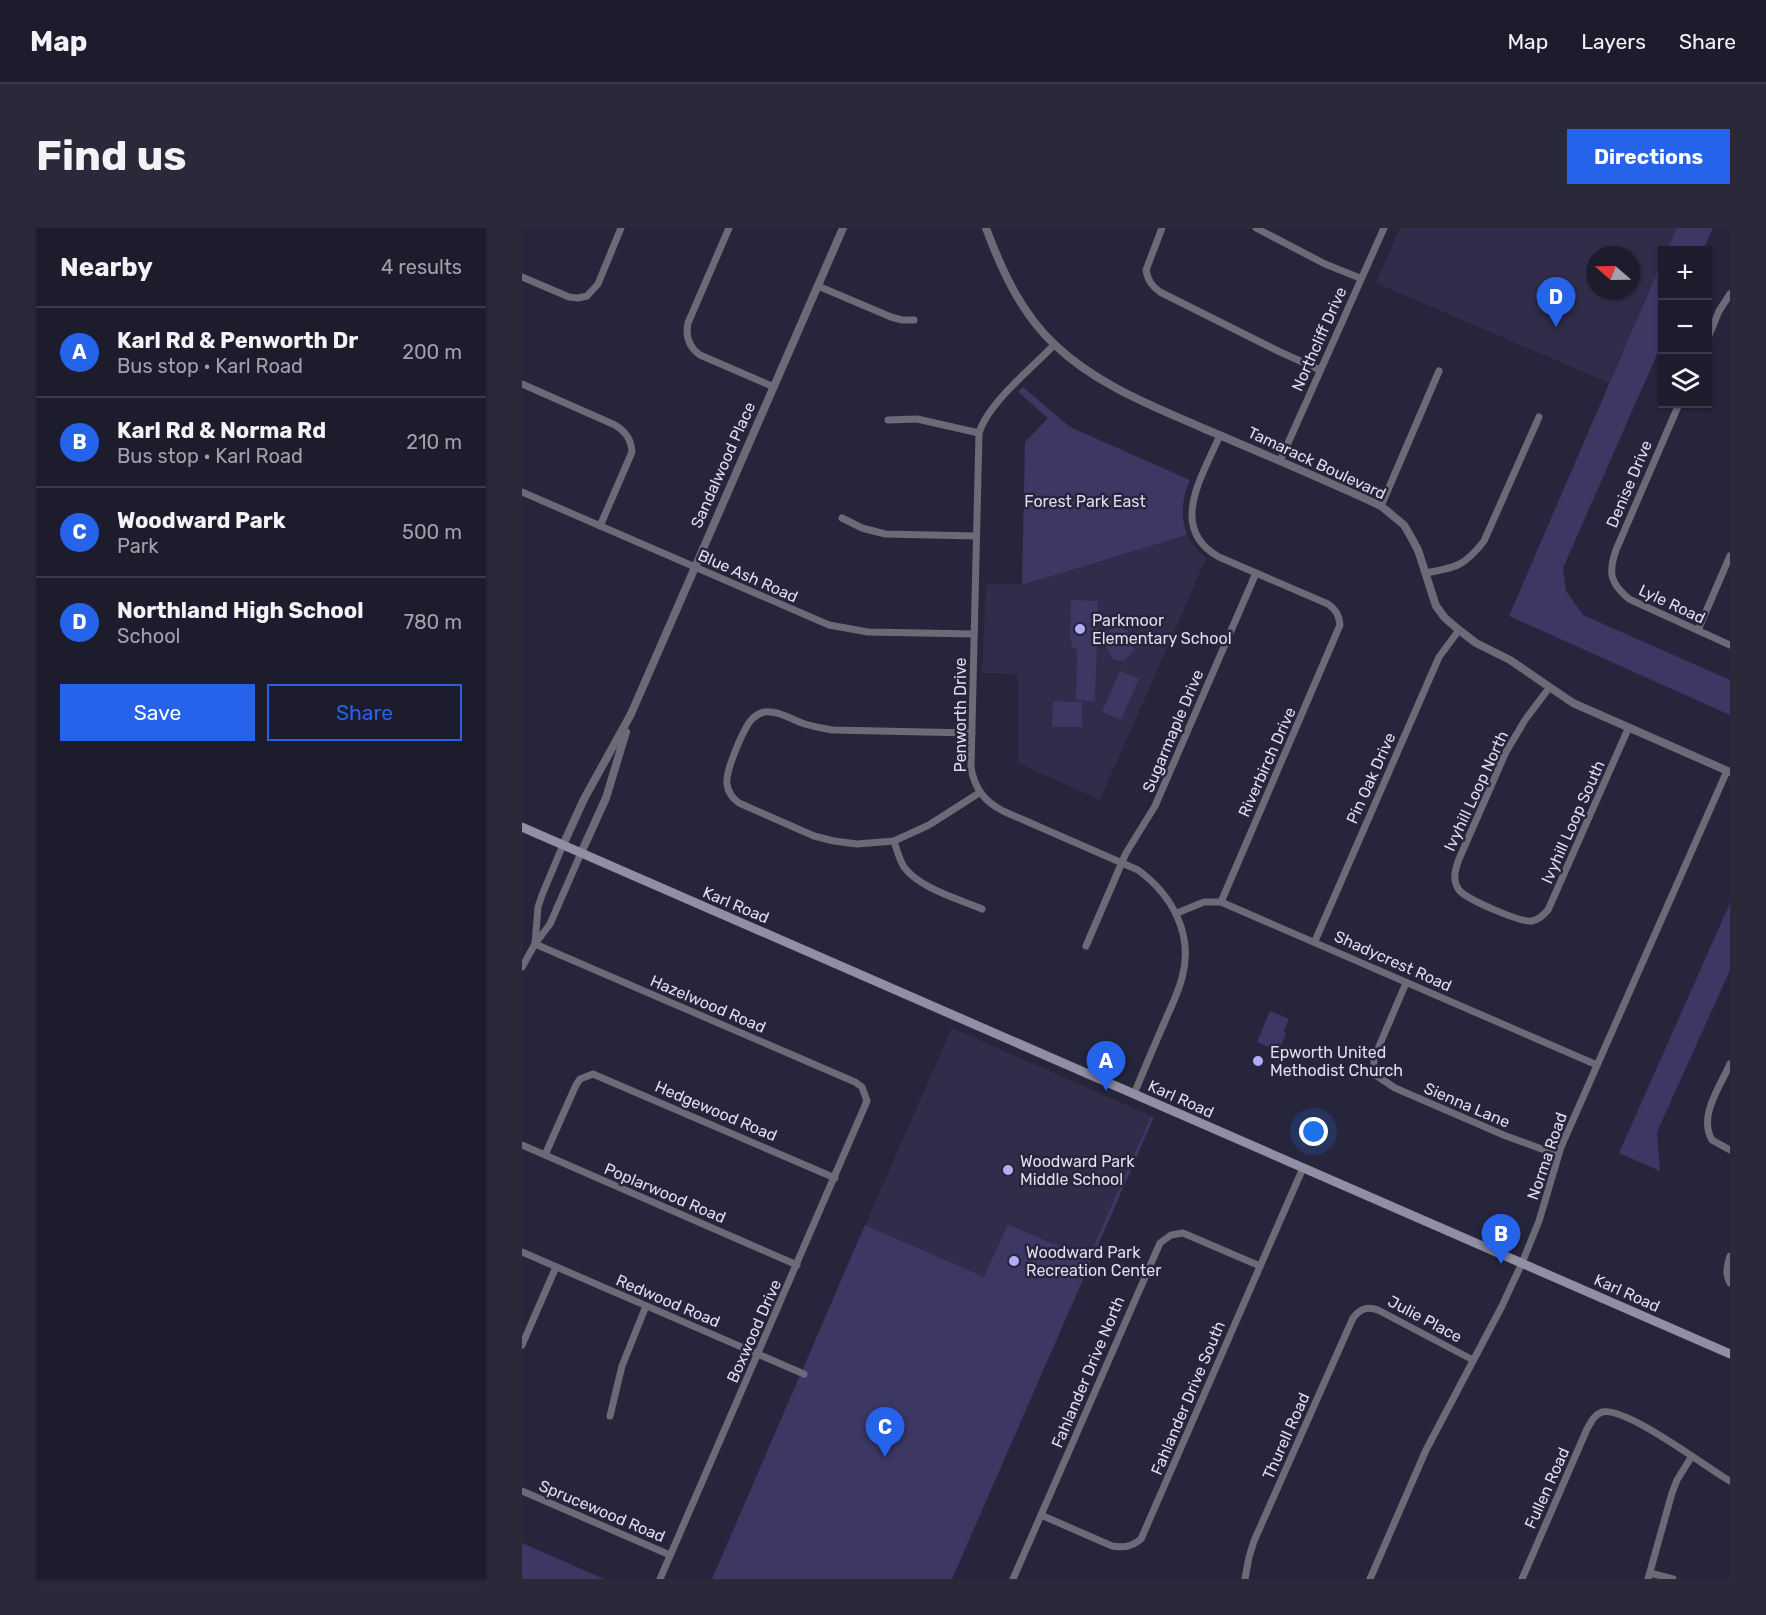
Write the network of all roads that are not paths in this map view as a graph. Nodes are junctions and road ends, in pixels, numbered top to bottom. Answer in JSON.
{"nodes":[{"id":1,"x":621,"y":228,"type":"edge"},
{"id":2,"x":729,"y":228,"type":"edge"},
{"id":3,"x":843,"y":228,"type":"edge"},
{"id":4,"x":986,"y":228,"type":"edge"},
{"id":5,"x":1162,"y":228,"type":"edge"},
{"id":6,"x":1257,"y":228,"type":"edge"},
{"id":7,"x":1384,"y":228,"type":"edge"},
{"id":8,"x":522,"y":277,"type":"edge"},
{"id":9,"x":1360,"y":279,"type":"junction"},
{"id":10,"x":818,"y":286,"type":"junction"},
{"id":11,"x":1730,"y":294,"type":"edge"},
{"id":12,"x":914,"y":320,"type":"dead end"},
{"id":13,"x":1712,"y":327,"type":"edge"},
{"id":14,"x":1054,"y":345,"type":"junction"},
{"id":15,"x":1320,"y":370,"type":"junction"},
{"id":16,"x":1439,"y":371,"type":"dead end"},
{"id":17,"x":522,"y":384,"type":"edge"},
{"id":18,"x":774,"y":387,"type":"junction"},
{"id":19,"x":1677,"y":408,"type":"edge"},
{"id":20,"x":1539,"y":417,"type":"dead end"},
{"id":21,"x":888,"y":420,"type":"dead end"},
{"id":22,"x":980,"y":434,"type":"junction"},
{"id":23,"x":1220,"y":435,"type":"junction"},
{"id":24,"x":1280,"y":461,"type":"junction"},
{"id":25,"x":522,"y":492,"type":"edge"},
{"id":26,"x":1381,"y":507,"type":"junction"},
{"id":27,"x":842,"y":518,"type":"dead end"},
{"id":28,"x":600,"y":526,"type":"junction"},
{"id":29,"x":976,"y":536,"type":"junction"},
{"id":30,"x":1730,"y":556,"type":"edge"},
{"id":31,"x":695,"y":567,"type":"junction"},
{"id":32,"x":1256,"y":573,"type":"junction"},
{"id":33,"x":1425,"y":573,"type":"junction"},
{"id":34,"x":1612,"y":578,"type":"joint"},
{"id":35,"x":1459,"y":630,"type":"junction"},
{"id":36,"x":1698,"y":630,"type":"junction"},
{"id":37,"x":974,"y":634,"type":"junction"},
{"id":38,"x":1730,"y":645,"type":"edge"},
{"id":39,"x":1549,"y":688,"type":"junction"},
{"id":40,"x":631,"y":714,"type":"junction"},
{"id":41,"x":1628,"y":729,"type":"junction"},
{"id":42,"x":972,"y":733,"type":"junction"},
{"id":43,"x":1729,"y":772,"type":"edge"},
{"id":44,"x":979,"y":792,"type":"junction"},
{"id":45,"x":522,"y":827,"type":"edge"},
{"id":46,"x":894,"y":841,"type":"junction"},
{"id":47,"x":563,"y":845,"type":"junction"},
{"id":48,"x":581,"y":853,"type":"junction"},
{"id":49,"x":1122,"y":862,"type":"junction"},
{"id":50,"x":1221,"y":902,"type":"junction"},
{"id":51,"x":982,"y":909,"type":"dead end"},
{"id":52,"x":1177,"y":913,"type":"junction"},
{"id":53,"x":1534,"y":921,"type":"joint"},
{"id":54,"x":1315,"y":941,"type":"junction"},
{"id":55,"x":535,"y":944,"type":"junction"},
{"id":56,"x":1086,"y":946,"type":"dead end"},
{"id":57,"x":522,"y":967,"type":"edge"},
{"id":58,"x":1407,"y":983,"type":"junction"},
{"id":59,"x":1730,"y":1064,"type":"edge"},
{"id":60,"x":1597,"y":1065,"type":"junction"},
{"id":61,"x":866,"y":1093,"type":"joint"},
{"id":62,"x":1134,"y":1094,"type":"junction"},
{"id":63,"x":522,"y":1145,"type":"edge"},
{"id":64,"x":1730,"y":1150,"type":"edge"},
{"id":65,"x":545,"y":1155,"type":"junction"},
{"id":66,"x":1558,"y":1155,"type":"junction"},
{"id":67,"x":1303,"y":1168,"type":"junction"},
{"id":68,"x":835,"y":1178,"type":"junction"},
{"id":69,"x":522,"y":1252,"type":"edge"},
{"id":70,"x":1730,"y":1256,"type":"edge"},
{"id":71,"x":1522,"y":1263,"type":"junction"},
{"id":72,"x":797,"y":1265,"type":"junction"},
{"id":73,"x":1260,"y":1266,"type":"junction"},
{"id":74,"x":556,"y":1267,"type":"junction"},
{"id":75,"x":1730,"y":1283,"type":"edge"},
{"id":76,"x":646,"y":1306,"type":"junction"},
{"id":77,"x":1362,"y":1309,"type":"joint"},
{"id":78,"x":522,"y":1345,"type":"edge"},
{"id":79,"x":758,"y":1354,"type":"junction"},
{"id":80,"x":1730,"y":1354,"type":"edge"},
{"id":81,"x":1473,"y":1360,"type":"junction"},
{"id":82,"x":804,"y":1374,"type":"dead end"},
{"id":83,"x":610,"y":1416,"type":"dead end"},
{"id":84,"x":1692,"y":1456,"type":"junction"},
{"id":85,"x":1730,"y":1481,"type":"edge"},
{"id":86,"x":522,"y":1491,"type":"edge"},
{"id":87,"x":1041,"y":1515,"type":"junction"},
{"id":88,"x":670,"y":1555,"type":"junction"},
{"id":89,"x":1649,"y":1576,"type":"edge"},
{"id":90,"x":660,"y":1579,"type":"edge"},
{"id":91,"x":1012,"y":1579,"type":"edge"},
{"id":92,"x":1245,"y":1579,"type":"edge"},
{"id":93,"x":1370,"y":1579,"type":"edge"},
{"id":94,"x":1522,"y":1579,"type":"edge"},
{"id":95,"x":1673,"y":1579,"type":"edge"}],
"edges":[{"from":1,"to":8,"type":"street"},
{"from":2,"to":18,"type":"street"},
{"from":3,"to":10,"type":"street","name":"Sandalwood Place"},
{"from":4,"to":14,"type":"street","name":"Tamarack Boulevard"},
{"from":5,"to":15,"type":"street"},
{"from":6,"to":9,"type":"street"},
{"from":7,"to":9,"type":"street","name":"Northcliff Drive"},
{"from":9,"to":15,"type":"street","name":"Northcliff Drive"},
{"from":10,"to":12,"type":"street"},
{"from":10,"to":18,"type":"street","name":"Sandalwood Place"},
{"from":11,"to":13,"type":"street"},
{"from":14,"to":22,"type":"street","name":"Penworth Drive"},
{"from":14,"to":23,"type":"street","name":"Tamarack Boulevard"},
{"from":15,"to":24,"type":"street","name":"Northcliff Drive"},
{"from":16,"to":26,"type":"street"},
{"from":17,"to":28,"type":"street"},
{"from":18,"to":31,"type":"street","name":"Sandalwood Place"},
{"from":19,"to":34,"type":"street","name":"Denise Drive"},
{"from":20,"to":33,"type":"street"},
{"from":21,"to":22,"type":"street"},
{"from":22,"to":29,"type":"street","name":"Penworth Drive"},
{"from":23,"to":24,"type":"street","name":"Tamarack Boulevard"},
{"from":23,"to":32,"type":"street"},
{"from":24,"to":26,"type":"street","name":"Tamarack Boulevard"},
{"from":25,"to":28,"type":"street","name":"Blue Ash Road"},
{"from":26,"to":33,"type":"street","name":"Tamarack Boulevard"},
{"from":27,"to":29,"type":"street"},
{"from":28,"to":31,"type":"street","name":"Blue Ash Road"},
{"from":29,"to":37,"type":"street","name":"Penworth Drive"},
{"from":30,"to":36,"type":"street"},
{"from":31,"to":37,"type":"street","name":"Blue Ash Road"},
{"from":31,"to":40,"type":"street","name":"Sandalwood Place"},
{"from":32,"to":49,"type":"street","name":"Sugarmaple Drive"},
{"from":32,"to":50,"type":"street","name":"Riverbirch Drive"},
{"from":33,"to":35,"type":"street","name":"Tamarack Boulevard"},
{"from":34,"to":36,"type":"street","name":"Lyle Road"},
{"from":35,"to":39,"type":"street","name":"Tamarack Boulevard"},
{"from":35,"to":54,"type":"street","name":"Pin Oak Drive"},
{"from":36,"to":38,"type":"street","name":"Lyle Road"},
{"from":37,"to":42,"type":"street","name":"Penworth Drive"},
{"from":39,"to":41,"type":"street","name":"Tamarack Boulevard"},
{"from":39,"to":53,"type":"street","name":"Ivyhill Loop North"},
{"from":40,"to":47,"type":"street","name":"Sandalwood Place"},
{"from":40,"to":48,"type":"street","name":"Sandalwood Place"},
{"from":41,"to":43,"type":"street","name":"Tamarack Boulevard"},
{"from":41,"to":53,"type":"street","name":"Ivyhill Loop South"},
{"from":42,"to":44,"type":"street","name":"Penworth Drive"},
{"from":42,"to":46,"type":"street"},
{"from":43,"to":60,"type":"street","name":"Norma Road"},
{"from":44,"to":46,"type":"street"},
{"from":44,"to":49,"type":"street","name":"Penworth Drive"},
{"from":45,"to":47,"type":"main road","name":"Karl Road"},
{"from":46,"to":51,"type":"street"},
{"from":47,"to":48,"type":"main road","name":"Karl Road"},
{"from":47,"to":55,"type":"street","name":"Sandalwood Place"},
{"from":48,"to":55,"type":"street","name":"Sandalwood Place"},
{"from":48,"to":62,"type":"main road","name":"Karl Road"},
{"from":49,"to":52,"type":"street","name":"Penworth Drive"},
{"from":49,"to":56,"type":"street","name":"Sugarmaple Drive"},
{"from":50,"to":52,"type":"street"},
{"from":50,"to":54,"type":"street","name":"Shadycrest Road"},
{"from":52,"to":62,"type":"street","name":"Penworth Drive"},
{"from":54,"to":58,"type":"street","name":"Shadycrest Road"},
{"from":55,"to":57,"type":"street","name":"Sandalwood Place"},
{"from":55,"to":61,"type":"street","name":"Hazelwood Road"},
{"from":58,"to":60,"type":"street","name":"Shadycrest Road"},
{"from":58,"to":66,"type":"street","name":"Sienna Lane"},
{"from":59,"to":64,"type":"street"},
{"from":60,"to":66,"type":"street","name":"Norma Road"},
{"from":61,"to":68,"type":"street","name":"Boxwood Drive"},
{"from":62,"to":67,"type":"main road","name":"Karl Road"},
{"from":63,"to":65,"type":"street","name":"Poplarwood Road"},
{"from":65,"to":68,"type":"street","name":"Hedgewood Road"},
{"from":65,"to":72,"type":"street","name":"Poplarwood Road"},
{"from":66,"to":71,"type":"street","name":"Norma Road"},
{"from":67,"to":71,"type":"main road","name":"Karl Road"},
{"from":67,"to":73,"type":"street","name":"Fahlander Drive South"},
{"from":68,"to":72,"type":"street","name":"Boxwood Drive"},
{"from":69,"to":74,"type":"street","name":"Redwood Road"},
{"from":70,"to":75,"type":"street"},
{"from":71,"to":80,"type":"main road","name":"Karl Road"},
{"from":71,"to":81,"type":"street","name":"Norma Road"},
{"from":72,"to":79,"type":"street","name":"Boxwood Drive"},
{"from":73,"to":87,"type":"street","name":"Fahlander Drive North"},
{"from":73,"to":87,"type":"street","name":"Fahlander Drive South"},
{"from":74,"to":76,"type":"street","name":"Redwood Road"},
{"from":74,"to":78,"type":"street"},
{"from":76,"to":79,"type":"street","name":"Redwood Road"},
{"from":76,"to":83,"type":"street"},
{"from":77,"to":81,"type":"street","name":"Julie Place"},
{"from":77,"to":92,"type":"street","name":"Thurell Road"},
{"from":79,"to":82,"type":"street","name":"Redwood Road"},
{"from":79,"to":88,"type":"street","name":"Boxwood Drive"},
{"from":81,"to":93,"type":"street","name":"Norma Road"},
{"from":84,"to":85,"type":"street"},
{"from":84,"to":89,"type":"street"},
{"from":84,"to":94,"type":"street","name":"Fullen Road"},
{"from":86,"to":88,"type":"street","name":"Sprucewood Road"},
{"from":87,"to":91,"type":"street","name":"Fahlander Drive North"},
{"from":88,"to":90,"type":"street","name":"Boxwood Drive"},
{"from":89,"to":95,"type":"street"}]}
